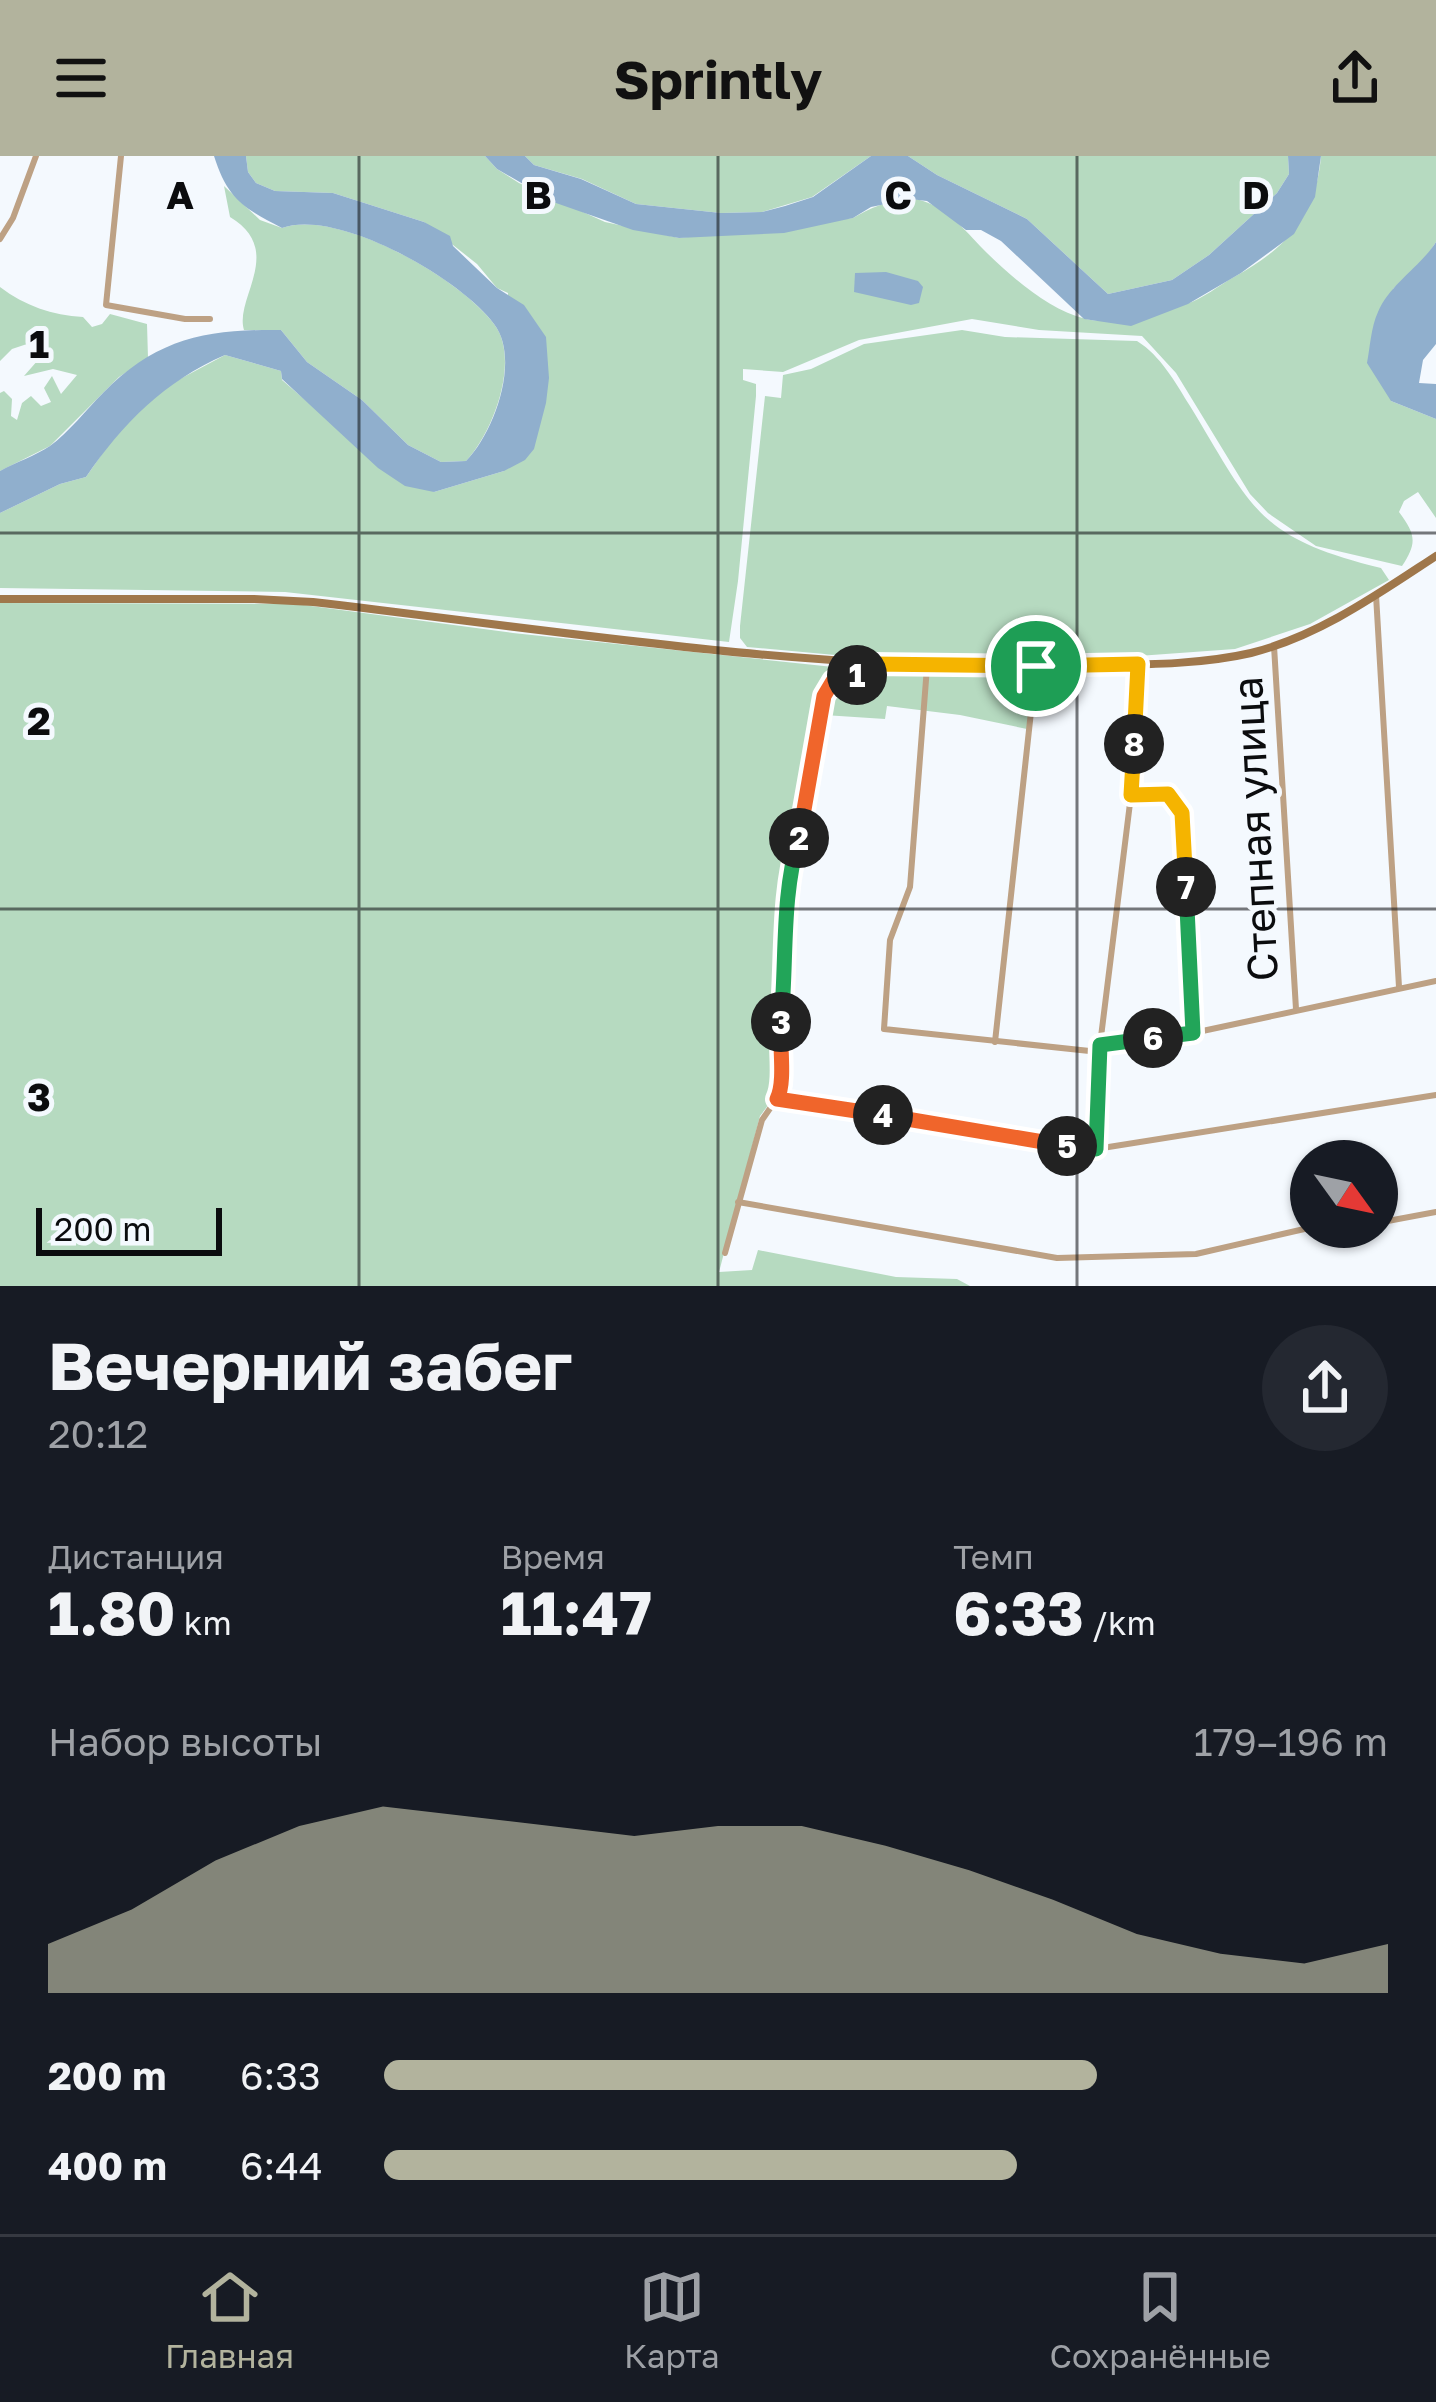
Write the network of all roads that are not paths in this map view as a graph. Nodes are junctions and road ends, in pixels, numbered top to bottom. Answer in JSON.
{"nodes":[{"id":1,"x":36,"y":156,"type":"edge"},
{"id":2,"x":121,"y":156,"type":"edge"},
{"id":3,"x":0,"y":239,"type":"edge"},
{"id":4,"x":210,"y":320,"type":"dead end"},
{"id":5,"x":1436,"y":556,"type":"edge"},
{"id":6,"x":1376,"y":595,"type":"junction"},
{"id":7,"x":0,"y":598,"type":"edge"},
{"id":8,"x":1274,"y":646,"type":"junction"},
{"id":9,"x":872,"y":664,"type":"junction"},
{"id":10,"x":1138,"y":664,"type":"junction"},
{"id":11,"x":1036,"y":666,"type":"junction"},
{"id":12,"x":927,"y":667,"type":"junction"},
{"id":13,"x":1131,"y":795,"type":"junction"},
{"id":14,"x":1436,"y":981,"type":"edge"},
{"id":15,"x":1399,"y":987,"type":"junction"},
{"id":16,"x":1296,"y":1009,"type":"junction"},
{"id":17,"x":1193,"y":1033,"type":"junction"},
{"id":18,"x":995,"y":1042,"type":"junction"},
{"id":19,"x":1099,"y":1048,"type":"junction"},
{"id":20,"x":1436,"y":1094,"type":"edge"},
{"id":21,"x":777,"y":1099,"type":"junction"},
{"id":22,"x":1096,"y":1149,"type":"junction"},
{"id":23,"x":738,"y":1202,"type":"junction"},
{"id":24,"x":1436,"y":1212,"type":"edge"},
{"id":25,"x":1398,"y":1218,"type":"edge"},
{"id":26,"x":1290,"y":1232,"type":"edge"},
{"id":27,"x":725,"y":1253,"type":"dead end"}],
"edges":[{"from":1,"to":3,"type":"street"},
{"from":2,"to":4,"type":"street"},
{"from":5,"to":6,"type":"main road"},
{"from":6,"to":8,"type":"main road"},
{"from":6,"to":15,"type":"street"},
{"from":7,"to":9,"type":"main road"},
{"from":8,"to":10,"type":"main road"},
{"from":8,"to":16,"type":"street","name":"Степная улица"},
{"from":9,"to":12,"type":"main road"},
{"from":9,"to":21,"type":"street"},
{"from":10,"to":11,"type":"main road"},
{"from":10,"to":13,"type":"street"},
{"from":11,"to":12,"type":"main road"},
{"from":11,"to":18,"type":"street"},
{"from":12,"to":18,"type":"street"},
{"from":13,"to":17,"type":"street"},
{"from":13,"to":19,"type":"street"},
{"from":14,"to":15,"type":"street"},
{"from":15,"to":16,"type":"street"},
{"from":16,"to":17,"type":"street"},
{"from":17,"to":19,"type":"street"},
{"from":18,"to":19,"type":"street"},
{"from":19,"to":22,"type":"street"},
{"from":20,"to":22,"type":"street"},
{"from":21,"to":22,"type":"street"},
{"from":21,"to":23,"type":"street"},
{"from":23,"to":26,"type":"street"},
{"from":23,"to":27,"type":"street"},
{"from":24,"to":25,"type":"street"}]}
